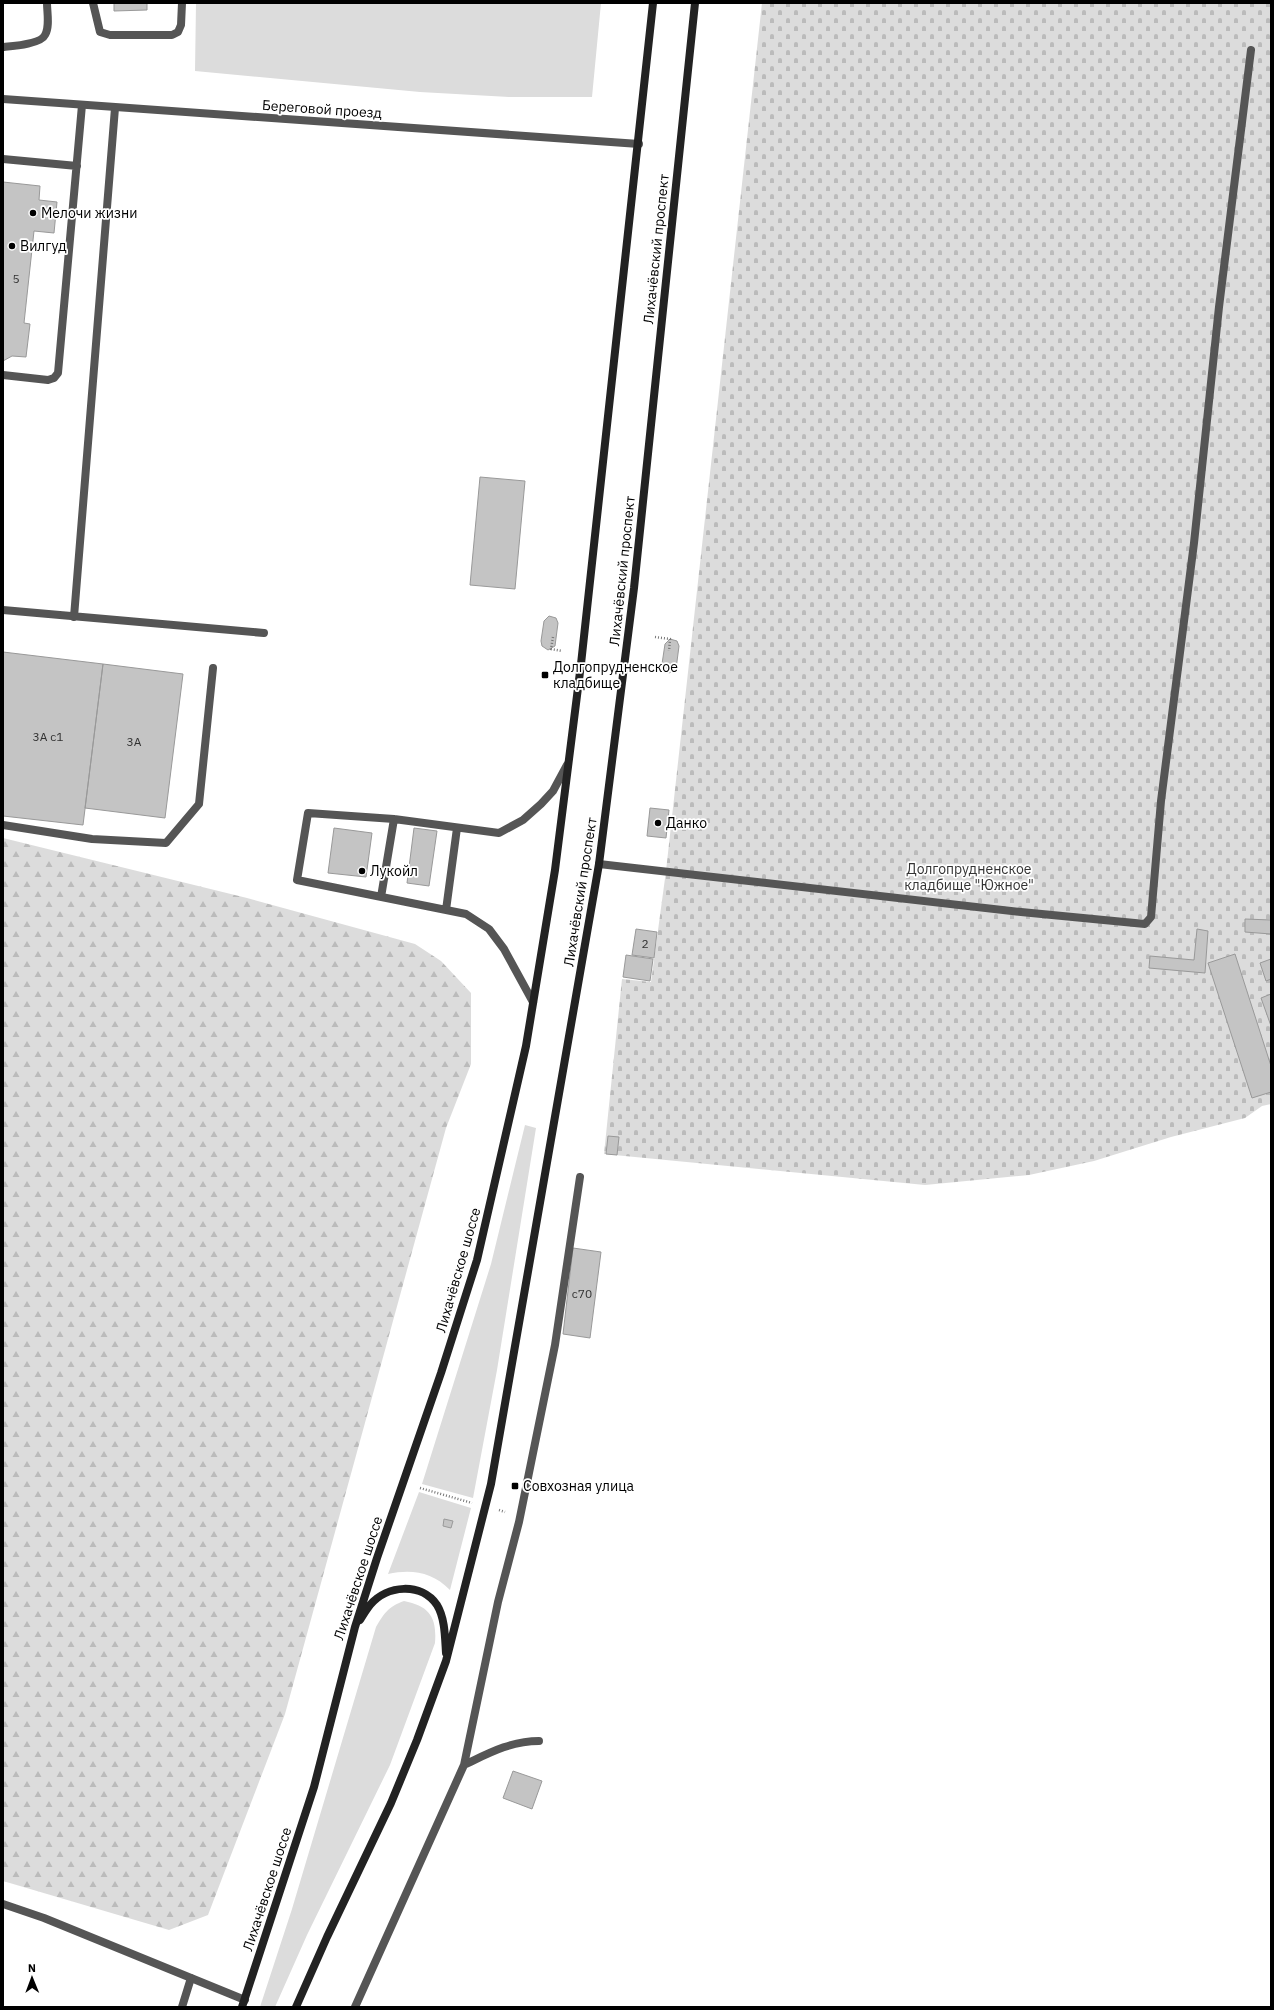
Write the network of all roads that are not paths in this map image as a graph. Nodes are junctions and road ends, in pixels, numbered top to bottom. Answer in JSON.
{"nodes":[{"id":1,"x":47,"y":3,"type":"edge"},
{"id":2,"x":93,"y":3,"type":"edge"},
{"id":3,"x":182,"y":3,"type":"edge"},
{"id":4,"x":653,"y":3,"type":"edge"},
{"id":5,"x":695,"y":3,"type":"edge"},
{"id":6,"x":3,"y":48,"type":"edge"},
{"id":7,"x":1251,"y":50,"type":"dead end"},
{"id":8,"x":3,"y":99,"type":"edge"},
{"id":9,"x":82,"y":105,"type":"junction"},
{"id":10,"x":115,"y":108,"type":"junction"},
{"id":11,"x":639,"y":144,"type":"junction"},
{"id":12,"x":3,"y":159,"type":"edge"},
{"id":13,"x":77,"y":166,"type":"junction"},
{"id":14,"x":3,"y":375,"type":"edge"},
{"id":15,"x":3,"y":610,"type":"edge"},
{"id":16,"x":74,"y":617,"type":"junction"},
{"id":17,"x":264,"y":633,"type":"dead end"},
{"id":18,"x":213,"y":668,"type":"dead end"},
{"id":19,"x":567,"y":765,"type":"junction"},
{"id":20,"x":394,"y":819,"type":"junction"},
{"id":21,"x":3,"y":825,"type":"edge"},
{"id":22,"x":457,"y":828,"type":"junction"},
{"id":23,"x":599,"y":864,"type":"junction"},
{"id":24,"x":381,"y":897,"type":"junction"},
{"id":25,"x":446,"y":910,"type":"junction"},
{"id":26,"x":533,"y":1002,"type":"junction"},
{"id":27,"x":502,"y":1158,"type":"joint"},
{"id":28,"x":580,"y":1177,"type":"dead end"},
{"id":29,"x":355,"y":1628,"type":"junction"},
{"id":30,"x":446,"y":1661,"type":"junction"},
{"id":31,"x":539,"y":1741,"type":"dead end"},
{"id":32,"x":464,"y":1765,"type":"junction"},
{"id":33,"x":3,"y":1904,"type":"edge"},
{"id":34,"x":190,"y":1978,"type":"junction"},
{"id":35,"x":244,"y":2003,"type":"edge"},
{"id":36,"x":182,"y":2007,"type":"edge"},
{"id":37,"x":296,"y":2007,"type":"edge"},
{"id":38,"x":355,"y":2007,"type":"edge"}],
"edges":[{"from":1,"to":6,"type":"street"},
{"from":2,"to":3,"type":"street"},
{"from":4,"to":11,"type":"main road","name":"Лихачёвский проспект"},
{"from":5,"to":23,"type":"main road","name":"Лихачёвский проспект"},
{"from":7,"to":23,"type":"street"},
{"from":8,"to":9,"type":"street","name":"Береговой проезд"},
{"from":9,"to":10,"type":"street","name":"Береговой проезд"},
{"from":9,"to":13,"type":"street"},
{"from":10,"to":11,"type":"street","name":"Береговой проезд"},
{"from":10,"to":16,"type":"street"},
{"from":11,"to":19,"type":"main road","name":"Лихачёвский проспект"},
{"from":12,"to":13,"type":"street"},
{"from":13,"to":14,"type":"street"},
{"from":15,"to":16,"type":"street"},
{"from":16,"to":17,"type":"street"},
{"from":18,"to":21,"type":"street"},
{"from":19,"to":22,"type":"street"},
{"from":19,"to":26,"type":"main road","name":"Лихачёвский проспект"},
{"from":20,"to":22,"type":"street"},
{"from":20,"to":24,"type":"street"},
{"from":20,"to":24,"type":"street"},
{"from":22,"to":25,"type":"street"},
{"from":23,"to":30,"type":"main road","name":"Лихачёвский проспект"},
{"from":24,"to":25,"type":"street"},
{"from":25,"to":26,"type":"street"},
{"from":26,"to":27,"type":"main road","name":"Лихачёвский проспект"},
{"from":27,"to":29,"type":"main road","name":"Лихачёвское шоссе"},
{"from":28,"to":32,"type":"street"},
{"from":29,"to":30,"type":"main road"},
{"from":29,"to":35,"type":"main road","name":"Лихачёвское шоссе"},
{"from":30,"to":37,"type":"main road"},
{"from":31,"to":32,"type":"street"},
{"from":32,"to":38,"type":"street"},
{"from":33,"to":34,"type":"street"},
{"from":34,"to":35,"type":"street"},
{"from":34,"to":36,"type":"street"}]}
